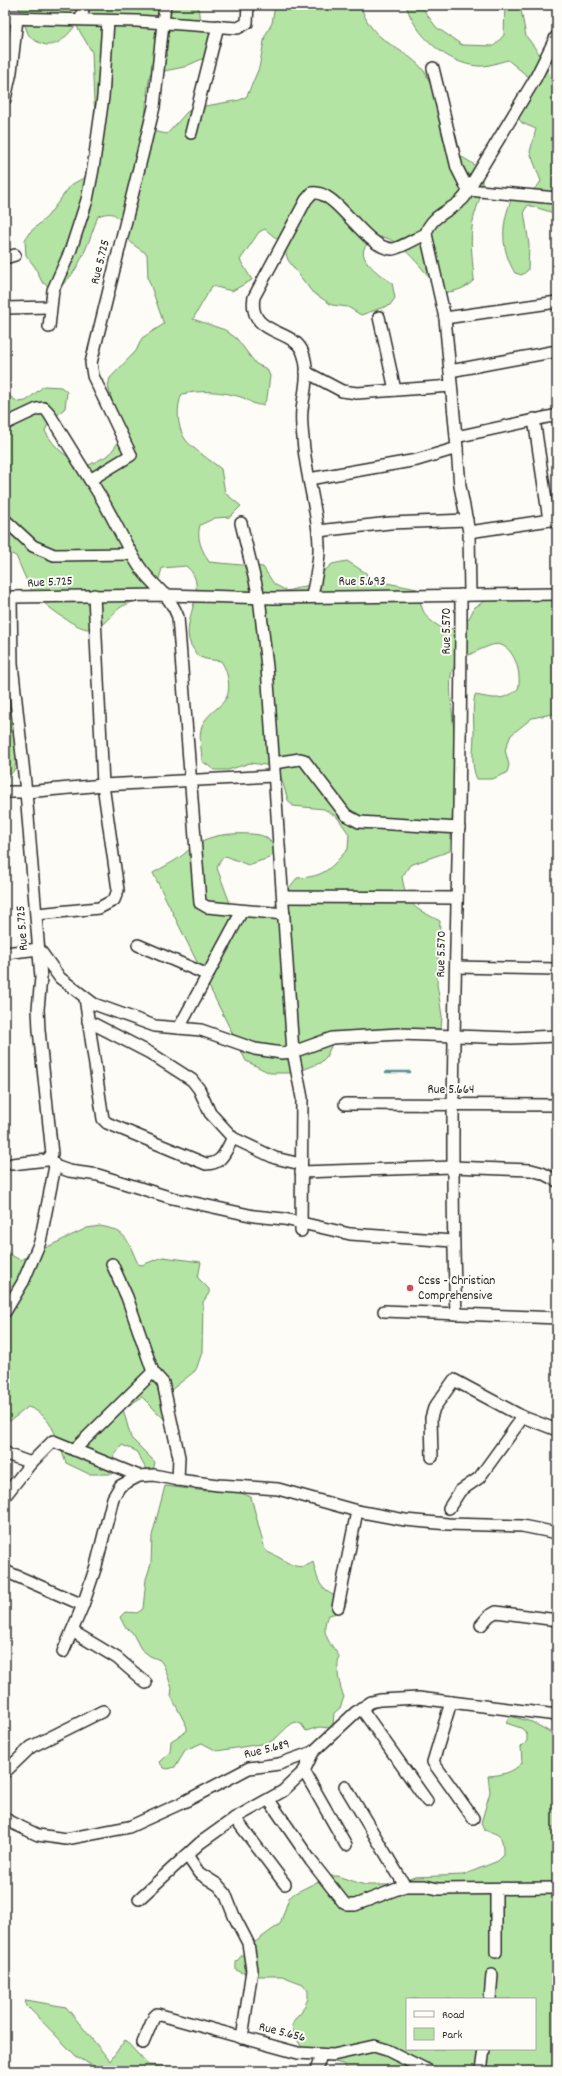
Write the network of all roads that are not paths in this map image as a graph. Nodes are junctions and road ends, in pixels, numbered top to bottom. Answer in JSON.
{"nodes":[{"id":1,"x":84,"y":5,"type":"edge"},
{"id":2,"x":165,"y":5,"type":"edge"},
{"id":3,"x":248,"y":5,"type":"edge"},
{"id":4,"x":5,"y":18,"type":"edge"},
{"id":5,"x":17,"y":19,"type":"junction"},
{"id":6,"x":81,"y":19,"type":"junction"},
{"id":7,"x":108,"y":21,"type":"junction"},
{"id":8,"x":163,"y":22,"type":"junction"},
{"id":9,"x":218,"y":26,"type":"junction"},
{"id":10,"x":556,"y":37,"type":"dead end"},
{"id":11,"x":433,"y":68,"type":"dead end"},
{"id":12,"x":5,"y":99,"type":"edge"},
{"id":13,"x":191,"y":133,"type":"dead end"},
{"id":14,"x":468,"y":190,"type":"junction"},
{"id":15,"x":557,"y":198,"type":"edge"},
{"id":16,"x":426,"y":234,"type":"junction"},
{"id":17,"x":557,"y":302,"type":"edge"},
{"id":18,"x":50,"y":307,"type":"junction"},
{"id":19,"x":5,"y":308,"type":"edge"},
{"id":20,"x":379,"y":317,"type":"dead end"},
{"id":21,"x":445,"y":318,"type":"junction"},
{"id":22,"x":49,"y":327,"type":"dead end"},
{"id":23,"x":557,"y":351,"type":"edge"},
{"id":24,"x":450,"y":371,"type":"junction"},
{"id":25,"x":306,"y":372,"type":"junction"},
{"id":26,"x":451,"y":386,"type":"junction"},
{"id":27,"x":395,"y":390,"type":"junction"},
{"id":28,"x":557,"y":416,"type":"edge"},
{"id":29,"x":534,"y":419,"type":"junction"},
{"id":30,"x":5,"y":424,"type":"edge"},
{"id":31,"x":456,"y":437,"type":"junction"},
{"id":32,"x":457,"y":448,"type":"junction"},
{"id":33,"x":309,"y":479,"type":"junction"},
{"id":34,"x":90,"y":480,"type":"junction"},
{"id":35,"x":5,"y":520,"type":"edge"},
{"id":36,"x":467,"y":520,"type":"junction"},
{"id":37,"x":553,"y":520,"type":"edge"},
{"id":38,"x":241,"y":523,"type":"dead end"},
{"id":39,"x":318,"y":531,"type":"junction"},
{"id":40,"x":469,"y":532,"type":"junction"},
{"id":41,"x":132,"y":554,"type":"junction"},
{"id":42,"x":557,"y":594,"type":"edge"},
{"id":43,"x":94,"y":595,"type":"junction"},
{"id":44,"x":166,"y":595,"type":"junction"},
{"id":45,"x":466,"y":595,"type":"junction"},
{"id":46,"x":8,"y":596,"type":"edge"},
{"id":47,"x":312,"y":596,"type":"junction"},
{"id":48,"x":259,"y":597,"type":"junction"},
{"id":49,"x":10,"y":694,"type":"edge"},
{"id":50,"x":274,"y":764,"type":"junction"},
{"id":51,"x":274,"y":776,"type":"junction"},
{"id":52,"x":190,"y":779,"type":"junction"},
{"id":53,"x":103,"y":785,"type":"junction"},
{"id":54,"x":5,"y":792,"type":"edge"},
{"id":55,"x":26,"y":792,"type":"junction"},
{"id":56,"x":459,"y":828,"type":"junction"},
{"id":57,"x":283,"y":897,"type":"junction"},
{"id":58,"x":457,"y":898,"type":"junction"},
{"id":59,"x":242,"y":910,"type":"junction"},
{"id":60,"x":37,"y":914,"type":"junction"},
{"id":61,"x":284,"y":914,"type":"junction"},
{"id":62,"x":138,"y":945,"type":"dead end"},
{"id":63,"x":39,"y":949,"type":"junction"},
{"id":64,"x":5,"y":953,"type":"edge"},
{"id":65,"x":456,"y":967,"type":"junction"},
{"id":66,"x":557,"y":969,"type":"edge"},
{"id":67,"x":208,"y":974,"type":"junction"},
{"id":68,"x":41,"y":978,"type":"junction"},
{"id":69,"x":60,"y":978,"type":"junction"},
{"id":70,"x":85,"y":998,"type":"junction"},
{"id":71,"x":88,"y":1021,"type":"junction"},
{"id":72,"x":179,"y":1028,"type":"junction"},
{"id":73,"x":454,"y":1035,"type":"junction"},
{"id":74,"x":557,"y":1036,"type":"edge"},
{"id":75,"x":293,"y":1052,"type":"junction"},
{"id":76,"x":345,"y":1104,"type":"dead end"},
{"id":77,"x":454,"y":1104,"type":"junction"},
{"id":78,"x":557,"y":1106,"type":"edge"},
{"id":79,"x":233,"y":1138,"type":"junction"},
{"id":80,"x":53,"y":1162,"type":"junction"},
{"id":81,"x":12,"y":1164,"type":"dead end"},
{"id":82,"x":453,"y":1167,"type":"junction"},
{"id":83,"x":301,"y":1168,"type":"junction"},
{"id":84,"x":557,"y":1181,"type":"edge"},
{"id":85,"x":301,"y":1227,"type":"junction"},
{"id":86,"x":453,"y":1241,"type":"junction"},
{"id":87,"x":112,"y":1264,"type":"dead end"},
{"id":88,"x":384,"y":1311,"type":"dead end"},
{"id":89,"x":5,"y":1312,"type":"edge"},
{"id":90,"x":456,"y":1314,"type":"junction"},
{"id":91,"x":557,"y":1318,"type":"edge"},
{"id":92,"x":154,"y":1372,"type":"junction"},
{"id":93,"x":523,"y":1417,"type":"junction"},
{"id":94,"x":557,"y":1430,"type":"edge"},
{"id":95,"x":74,"y":1450,"type":"junction"},
{"id":96,"x":5,"y":1452,"type":"edge"},
{"id":97,"x":432,"y":1457,"type":"dead end"},
{"id":98,"x":31,"y":1463,"type":"junction"},
{"id":99,"x":139,"y":1476,"type":"junction"},
{"id":100,"x":178,"y":1480,"type":"junction"},
{"id":101,"x":5,"y":1496,"type":"edge"},
{"id":102,"x":449,"y":1508,"type":"dead end"},
{"id":103,"x":357,"y":1511,"type":"junction"},
{"id":104,"x":557,"y":1533,"type":"edge"},
{"id":105,"x":5,"y":1571,"type":"edge"},
{"id":106,"x":83,"y":1605,"type":"junction"},
{"id":107,"x":338,"y":1607,"type":"dead end"},
{"id":108,"x":557,"y":1620,"type":"edge"},
{"id":109,"x":482,"y":1625,"type":"dead end"},
{"id":110,"x":72,"y":1630,"type":"junction"},
{"id":111,"x":63,"y":1652,"type":"dead end"},
{"id":112,"x":146,"y":1683,"type":"dead end"},
{"id":113,"x":451,"y":1702,"type":"junction"},
{"id":114,"x":361,"y":1708,"type":"junction"},
{"id":115,"x":103,"y":1711,"type":"dead end"},
{"id":116,"x":557,"y":1714,"type":"edge"},
{"id":117,"x":313,"y":1752,"type":"junction"},
{"id":118,"x":304,"y":1771,"type":"junction"},
{"id":119,"x":5,"y":1772,"type":"edge"},
{"id":120,"x":345,"y":1786,"type":"dead end"},
{"id":121,"x":269,"y":1800,"type":"junction"},
{"id":122,"x":428,"y":1801,"type":"dead end"},
{"id":123,"x":5,"y":1818,"type":"edge"},
{"id":124,"x":235,"y":1818,"type":"junction"},
{"id":125,"x":473,"y":1818,"type":"dead end"},
{"id":126,"x":346,"y":1845,"type":"dead end"},
{"id":127,"x":187,"y":1855,"type":"junction"},
{"id":128,"x":285,"y":1884,"type":"dead end"},
{"id":129,"x":405,"y":1886,"type":"junction"},
{"id":130,"x":557,"y":1888,"type":"edge"},
{"id":131,"x":496,"y":1889,"type":"junction"},
{"id":132,"x":139,"y":1899,"type":"dead end"},
{"id":133,"x":496,"y":1952,"type":"dead end"},
{"id":134,"x":492,"y":1975,"type":"dead end"},
{"id":135,"x":490,"y":1998,"type":"edge"},
{"id":136,"x":242,"y":2038,"type":"junction"},
{"id":137,"x":143,"y":2043,"type":"dead end"},
{"id":138,"x":484,"y":2050,"type":"edge"},
{"id":139,"x":321,"y":2055,"type":"junction"},
{"id":140,"x":316,"y":2071,"type":"edge"},
{"id":141,"x":429,"y":2071,"type":"edge"},
{"id":142,"x":480,"y":2071,"type":"edge"}],
"edges":[{"from":1,"to":6,"type":"street"},
{"from":2,"to":8,"type":"street"},
{"from":3,"to":9,"type":"street"},
{"from":4,"to":5,"type":"street"},
{"from":5,"to":6,"type":"street"},
{"from":5,"to":12,"type":"street"},
{"from":6,"to":7,"type":"street"},
{"from":7,"to":8,"type":"street"},
{"from":7,"to":18,"type":"street"},
{"from":8,"to":9,"type":"street"},
{"from":8,"to":34,"type":"street","name":"Rue 5.725"},
{"from":9,"to":13,"type":"street"},
{"from":10,"to":14,"type":"street"},
{"from":11,"to":14,"type":"street"},
{"from":14,"to":15,"type":"street"},
{"from":14,"to":16,"type":"street"},
{"from":16,"to":21,"type":"street","name":"Rue 5.570"},
{"from":16,"to":25,"type":"street"},
{"from":17,"to":21,"type":"street"},
{"from":18,"to":19,"type":"street"},
{"from":18,"to":22,"type":"street"},
{"from":20,"to":27,"type":"street"},
{"from":21,"to":24,"type":"street","name":"Rue 5.570"},
{"from":23,"to":24,"type":"street"},
{"from":24,"to":26,"type":"street","name":"Rue 5.570"},
{"from":25,"to":27,"type":"street"},
{"from":25,"to":33,"type":"street"},
{"from":26,"to":27,"type":"street"},
{"from":26,"to":31,"type":"street","name":"Rue 5.570"},
{"from":28,"to":29,"type":"street"},
{"from":29,"to":31,"type":"street"},
{"from":29,"to":37,"type":"street"},
{"from":30,"to":34,"type":"street"},
{"from":31,"to":32,"type":"street","name":"Rue 5.570"},
{"from":32,"to":33,"type":"street"},
{"from":32,"to":36,"type":"street","name":"Rue 5.570"},
{"from":33,"to":39,"type":"street"},
{"from":34,"to":41,"type":"street"},
{"from":35,"to":41,"type":"street","name":"Rue 5.725"},
{"from":36,"to":39,"type":"street"},
{"from":36,"to":40,"type":"street","name":"Rue 5.570"},
{"from":37,"to":40,"type":"street"},
{"from":38,"to":48,"type":"street"},
{"from":39,"to":47,"type":"street"},
{"from":40,"to":45,"type":"street","name":"Rue 5.570"},
{"from":41,"to":44,"type":"street"},
{"from":42,"to":45,"type":"street","name":"Rue 5.693"},
{"from":43,"to":44,"type":"street","name":"Rue 5.725"},
{"from":43,"to":46,"type":"street","name":"Rue 5.725"},
{"from":43,"to":53,"type":"street"},
{"from":44,"to":48,"type":"street","name":"Rue 5.693"},
{"from":44,"to":52,"type":"street"},
{"from":45,"to":47,"type":"street","name":"Rue 5.693"},
{"from":45,"to":56,"type":"street","name":"Rue 5.570"},
{"from":46,"to":49,"type":"street","name":"Rue 5.725"},
{"from":47,"to":48,"type":"street","name":"Rue 5.693"},
{"from":48,"to":50,"type":"street"},
{"from":49,"to":55,"type":"street","name":"Rue 5.725"},
{"from":50,"to":51,"type":"street"},
{"from":50,"to":56,"type":"street"},
{"from":51,"to":52,"type":"street"},
{"from":51,"to":57,"type":"street"},
{"from":52,"to":53,"type":"street"},
{"from":52,"to":59,"type":"street"},
{"from":53,"to":55,"type":"street"},
{"from":53,"to":60,"type":"street"},
{"from":54,"to":55,"type":"street"},
{"from":55,"to":60,"type":"street","name":"Rue 5.725"},
{"from":56,"to":58,"type":"street","name":"Rue 5.570"},
{"from":57,"to":58,"type":"street"},
{"from":57,"to":61,"type":"street"},
{"from":58,"to":65,"type":"street","name":"Rue 5.570"},
{"from":59,"to":61,"type":"street"},
{"from":59,"to":67,"type":"street"},
{"from":60,"to":63,"type":"street","name":"Rue 5.725"},
{"from":61,"to":75,"type":"street"},
{"from":62,"to":67,"type":"street"},
{"from":63,"to":64,"type":"street"},
{"from":63,"to":68,"type":"street","name":"Rue 5.725"},
{"from":63,"to":69,"type":"street"},
{"from":65,"to":66,"type":"street"},
{"from":65,"to":73,"type":"street","name":"Rue 5.570"},
{"from":67,"to":72,"type":"street"},
{"from":68,"to":69,"type":"street"},
{"from":68,"to":80,"type":"street","name":"Rue 5.725"},
{"from":69,"to":70,"type":"street"},
{"from":70,"to":71,"type":"street"},
{"from":70,"to":72,"type":"street"},
{"from":71,"to":79,"type":"street"},
{"from":71,"to":79,"type":"street"},
{"from":72,"to":75,"type":"street"},
{"from":73,"to":74,"type":"street"},
{"from":73,"to":75,"type":"street"},
{"from":73,"to":77,"type":"street","name":"Rue 5.570"},
{"from":75,"to":83,"type":"street"},
{"from":76,"to":77,"type":"street","name":"Rue 5.664"},
{"from":77,"to":78,"type":"street","name":"Rue 5.664"},
{"from":77,"to":82,"type":"street","name":"Rue 5.570"},
{"from":79,"to":83,"type":"street"},
{"from":80,"to":81,"type":"street"},
{"from":80,"to":85,"type":"street"},
{"from":80,"to":89,"type":"street","name":"Rue 5.725"},
{"from":82,"to":83,"type":"street"},
{"from":82,"to":84,"type":"street"},
{"from":82,"to":86,"type":"street","name":"Rue 5.570"},
{"from":83,"to":85,"type":"street"},
{"from":85,"to":86,"type":"street"},
{"from":86,"to":90,"type":"street","name":"Rue 5.570"},
{"from":87,"to":92,"type":"street"},
{"from":88,"to":90,"type":"street"},
{"from":90,"to":91,"type":"street"},
{"from":92,"to":95,"type":"street"},
{"from":92,"to":100,"type":"street"},
{"from":93,"to":94,"type":"street"},
{"from":93,"to":97,"type":"street"},
{"from":93,"to":102,"type":"street"},
{"from":95,"to":98,"type":"street"},
{"from":95,"to":99,"type":"street"},
{"from":96,"to":98,"type":"street"},
{"from":98,"to":101,"type":"street"},
{"from":99,"to":100,"type":"street"},
{"from":99,"to":106,"type":"street"},
{"from":100,"to":103,"type":"street"},
{"from":103,"to":104,"type":"street"},
{"from":103,"to":107,"type":"street"},
{"from":105,"to":106,"type":"street"},
{"from":106,"to":110,"type":"street"},
{"from":108,"to":109,"type":"street"},
{"from":110,"to":111,"type":"street"},
{"from":110,"to":112,"type":"street"},
{"from":113,"to":114,"type":"street","name":"Rue 5.689"},
{"from":113,"to":116,"type":"street","name":"Rue 5.689"},
{"from":113,"to":125,"type":"street"},
{"from":114,"to":117,"type":"street","name":"Rue 5.689"},
{"from":114,"to":122,"type":"street"},
{"from":115,"to":119,"type":"street"},
{"from":117,"to":118,"type":"street"},
{"from":117,"to":123,"type":"street","name":"Rue 5.689"},
{"from":118,"to":121,"type":"street"},
{"from":118,"to":126,"type":"street"},
{"from":120,"to":129,"type":"street"},
{"from":121,"to":124,"type":"street"},
{"from":121,"to":129,"type":"street"},
{"from":124,"to":127,"type":"street"},
{"from":124,"to":128,"type":"street"},
{"from":127,"to":132,"type":"street"},
{"from":127,"to":136,"type":"street"},
{"from":129,"to":131,"type":"street"},
{"from":130,"to":131,"type":"street"},
{"from":131,"to":133,"type":"street"},
{"from":134,"to":135,"type":"street"},
{"from":136,"to":137,"type":"street","name":"Rue 5.656"},
{"from":136,"to":139,"type":"street","name":"Rue 5.656"},
{"from":138,"to":142,"type":"street"},
{"from":139,"to":140,"type":"street"},
{"from":139,"to":141,"type":"street","name":"Rue 5.656"}]}
